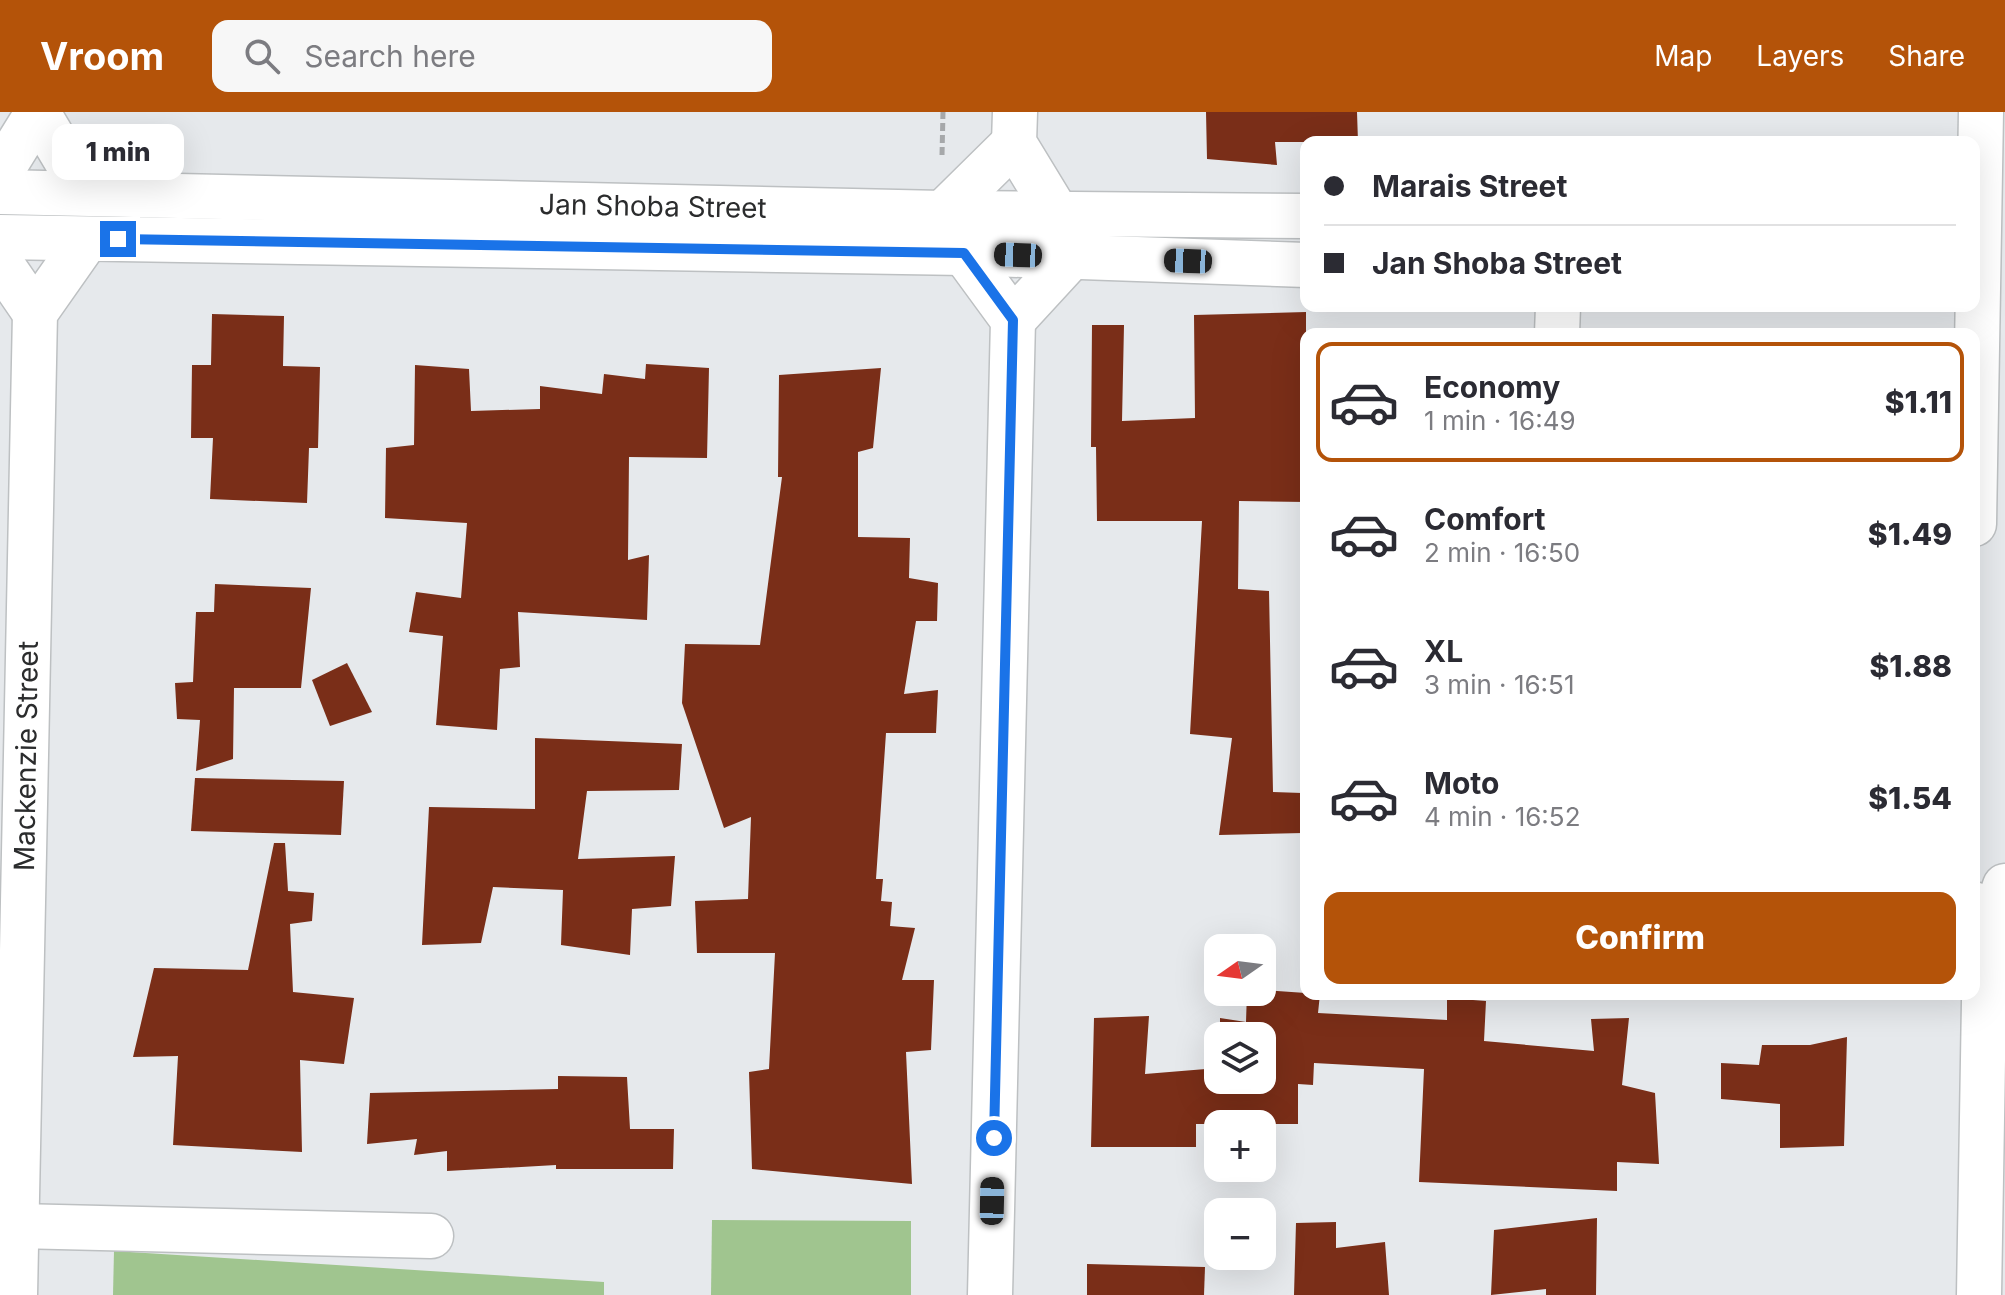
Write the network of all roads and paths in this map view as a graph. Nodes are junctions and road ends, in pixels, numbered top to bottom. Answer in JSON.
{"nodes":[{"id":1,"x":38,"y":112,"type":"edge"},
{"id":2,"x":1981,"y":112,"type":"edge"},
{"id":3,"x":1015,"y":128,"type":"edge"},
{"id":4,"x":0,"y":173,"type":"edge"},
{"id":5,"x":0,"y":192,"type":"edge"},
{"id":6,"x":85,"y":192,"type":"junction"},
{"id":7,"x":1056,"y":212,"type":"junction"},
{"id":8,"x":943,"y":213,"type":"junction"},
{"id":9,"x":1986,"y":215,"type":"edge"},
{"id":10,"x":1300,"y":216,"type":"edge"},
{"id":11,"x":0,"y":237,"type":"edge"},
{"id":12,"x":87,"y":239,"type":"junction"},
{"id":13,"x":964,"y":253,"type":"junction"},
{"id":14,"x":1071,"y":257,"type":"junction"},
{"id":15,"x":0,"y":262,"type":"edge"},
{"id":16,"x":1300,"y":265,"type":"edge"},
{"id":17,"x":1986,"y":287,"type":"edge"},
{"id":18,"x":35,"y":313,"type":"junction"},
{"id":19,"x":1013,"y":320,"type":"junction"},
{"id":20,"x":1980,"y":406,"type":"edge"},
{"id":21,"x":2005,"y":886,"type":"edge"},
{"id":22,"x":1980,"y":923,"type":"edge"},
{"id":23,"x":1980,"y":1000,"type":"edge"},
{"id":24,"x":17,"y":1226,"type":"junction"},
{"id":25,"x":431,"y":1236,"type":"dead end"},
{"id":26,"x":15,"y":1295,"type":"edge"},
{"id":27,"x":990,"y":1295,"type":"edge"},
{"id":28,"x":1979,"y":1295,"type":"edge"}],
"edges":[{"from":1,"to":4,"type":"main road"},
{"from":1,"to":6,"type":"main road"},
{"from":2,"to":9,"type":"main road"},
{"from":3,"to":7,"type":"main road"},
{"from":3,"to":8,"type":"main road"},
{"from":5,"to":6,"type":"main road","name":"Jan Shoba Street"},
{"from":6,"to":8,"type":"main road","name":"Jan Shoba Street"},
{"from":7,"to":8,"type":"main road","name":"Jan Shoba Street"},
{"from":7,"to":10,"type":"main road","name":"Jan Shoba Street"},
{"from":9,"to":17,"type":"main road"},
{"from":11,"to":12,"type":"main road","name":"Jan Shoba Street"},
{"from":12,"to":13,"type":"main road","name":"Jan Shoba Street"},
{"from":12,"to":18,"type":"main road"},
{"from":13,"to":14,"type":"main road","name":"Jan Shoba Street"},
{"from":13,"to":19,"type":"main road"},
{"from":14,"to":16,"type":"main road","name":"Jan Shoba Street"},
{"from":14,"to":19,"type":"main road"},
{"from":15,"to":18,"type":"main road"},
{"from":17,"to":20,"type":"main road"},
{"from":18,"to":24,"type":"main road","name":"Mackenzie Street"},
{"from":19,"to":27,"type":"main road"},
{"from":21,"to":22,"type":"main road"},
{"from":23,"to":28,"type":"main road"},
{"from":24,"to":25,"type":"main road"},
{"from":24,"to":26,"type":"main road","name":"Mackenzie Street"}]}
